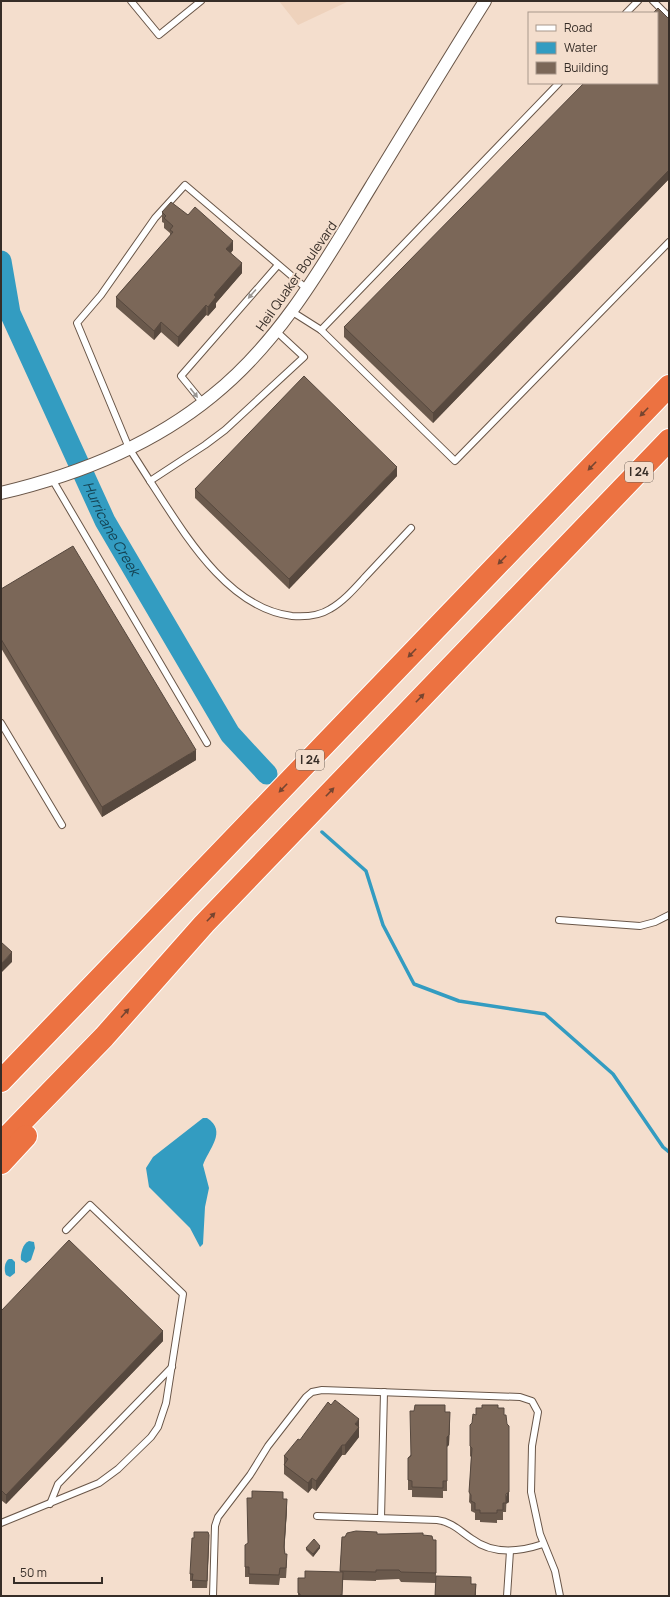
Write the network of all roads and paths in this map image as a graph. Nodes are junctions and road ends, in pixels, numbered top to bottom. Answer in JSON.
{"nodes":[{"id":1,"x":131,"y":1,"type":"edge"},
{"id":2,"x":201,"y":1,"type":"edge"},
{"id":3,"x":485,"y":1,"type":"edge"},
{"id":4,"x":638,"y":1,"type":"edge"},
{"id":5,"x":653,"y":1,"type":"edge"},
{"id":6,"x":627,"y":12,"type":"edge"},
{"id":7,"x":669,"y":17,"type":"edge"},
{"id":8,"x":558,"y":84,"type":"edge"},
{"id":9,"x":669,"y":242,"type":"edge"},
{"id":10,"x":278,"y":265,"type":"junction"},
{"id":11,"x":307,"y":289,"type":"junction"},
{"id":12,"x":291,"y":311,"type":"junction"},
{"id":13,"x":321,"y":330,"type":"junction"},
{"id":14,"x":276,"y":332,"type":"junction"},
{"id":15,"x":669,"y":386,"type":"edge"},
{"id":16,"x":203,"y":403,"type":"junction"},
{"id":17,"x":669,"y":440,"type":"edge"},
{"id":18,"x":129,"y":448,"type":"junction"},
{"id":19,"x":52,"y":479,"type":"junction"},
{"id":20,"x":150,"y":480,"type":"junction"},
{"id":21,"x":1,"y":493,"type":"edge"},
{"id":22,"x":411,"y":528,"type":"dead end"},
{"id":23,"x":1,"y":723,"type":"edge"},
{"id":24,"x":207,"y":743,"type":"dead end"},
{"id":25,"x":62,"y":825,"type":"dead end"},
{"id":26,"x":669,"y":915,"type":"edge"},
{"id":27,"x":559,"y":920,"type":"dead end"},
{"id":28,"x":104,"y":1037,"type":"junction"},
{"id":29,"x":1,"y":1081,"type":"edge"},
{"id":30,"x":1,"y":1143,"type":"edge"},
{"id":31,"x":1,"y":1163,"type":"edge"},
{"id":32,"x":66,"y":1230,"type":"dead end"},
{"id":33,"x":172,"y":1366,"type":"junction"},
{"id":34,"x":384,"y":1392,"type":"junction"},
{"id":35,"x":50,"y":1504,"type":"junction"},
{"id":36,"x":317,"y":1516,"type":"dead end"},
{"id":37,"x":381,"y":1518,"type":"junction"},
{"id":38,"x":1,"y":1524,"type":"edge"},
{"id":39,"x":543,"y":1544,"type":"junction"},
{"id":40,"x":510,"y":1551,"type":"junction"},
{"id":41,"x":213,"y":1596,"type":"edge"},
{"id":42,"x":507,"y":1596,"type":"edge"},
{"id":43,"x":560,"y":1596,"type":"edge"}],
"edges":[{"from":1,"to":2,"type":"lane"},
{"from":3,"to":11,"type":"street","name":"Heil Quaker Boulevard"},
{"from":4,"to":6,"type":"lane"},
{"from":5,"to":7,"type":"lane"},
{"from":8,"to":13,"type":"lane"},
{"from":9,"to":13,"type":"lane"},
{"from":10,"to":11,"type":"lane"},
{"from":10,"to":16,"type":"lane","one_way":true},
{"from":10,"to":18,"type":"lane"},
{"from":11,"to":12,"type":"street","name":"Heil Quaker Boulevard"},
{"from":12,"to":13,"type":"lane"},
{"from":12,"to":14,"type":"street","name":"Heil Quaker Boulevard"},
{"from":14,"to":16,"type":"street","name":"Heil Quaker Boulevard"},
{"from":14,"to":20,"type":"lane"},
{"from":15,"to":29,"type":"highway","number":"I 24","one_way":true},
{"from":16,"to":18,"type":"street","name":"Heil Quaker Boulevard"},
{"from":28,"to":17,"type":"highway","number":"I 24","one_way":true},
{"from":18,"to":19,"type":"street","name":"Heil Quaker Boulevard"},
{"from":18,"to":20,"type":"lane"},
{"from":19,"to":21,"type":"street","name":"Heil Quaker Boulevard"},
{"from":19,"to":24,"type":"lane"},
{"from":20,"to":22,"type":"lane"},
{"from":23,"to":25,"type":"lane"},
{"from":26,"to":27,"type":"lane"},
{"from":28,"to":30,"type":"highway","number":"I 24"},
{"from":28,"to":31,"type":"highway"},
{"from":32,"to":33,"type":"lane"},
{"from":33,"to":35,"type":"lane"},
{"from":33,"to":35,"type":"lane"},
{"from":34,"to":37,"type":"lane"},
{"from":34,"to":39,"type":"lane"},
{"from":34,"to":41,"type":"lane"},
{"from":35,"to":38,"type":"lane"},
{"from":36,"to":37,"type":"lane"},
{"from":37,"to":40,"type":"lane"},
{"from":39,"to":40,"type":"lane"},
{"from":39,"to":43,"type":"lane"},
{"from":40,"to":42,"type":"lane"}]}
